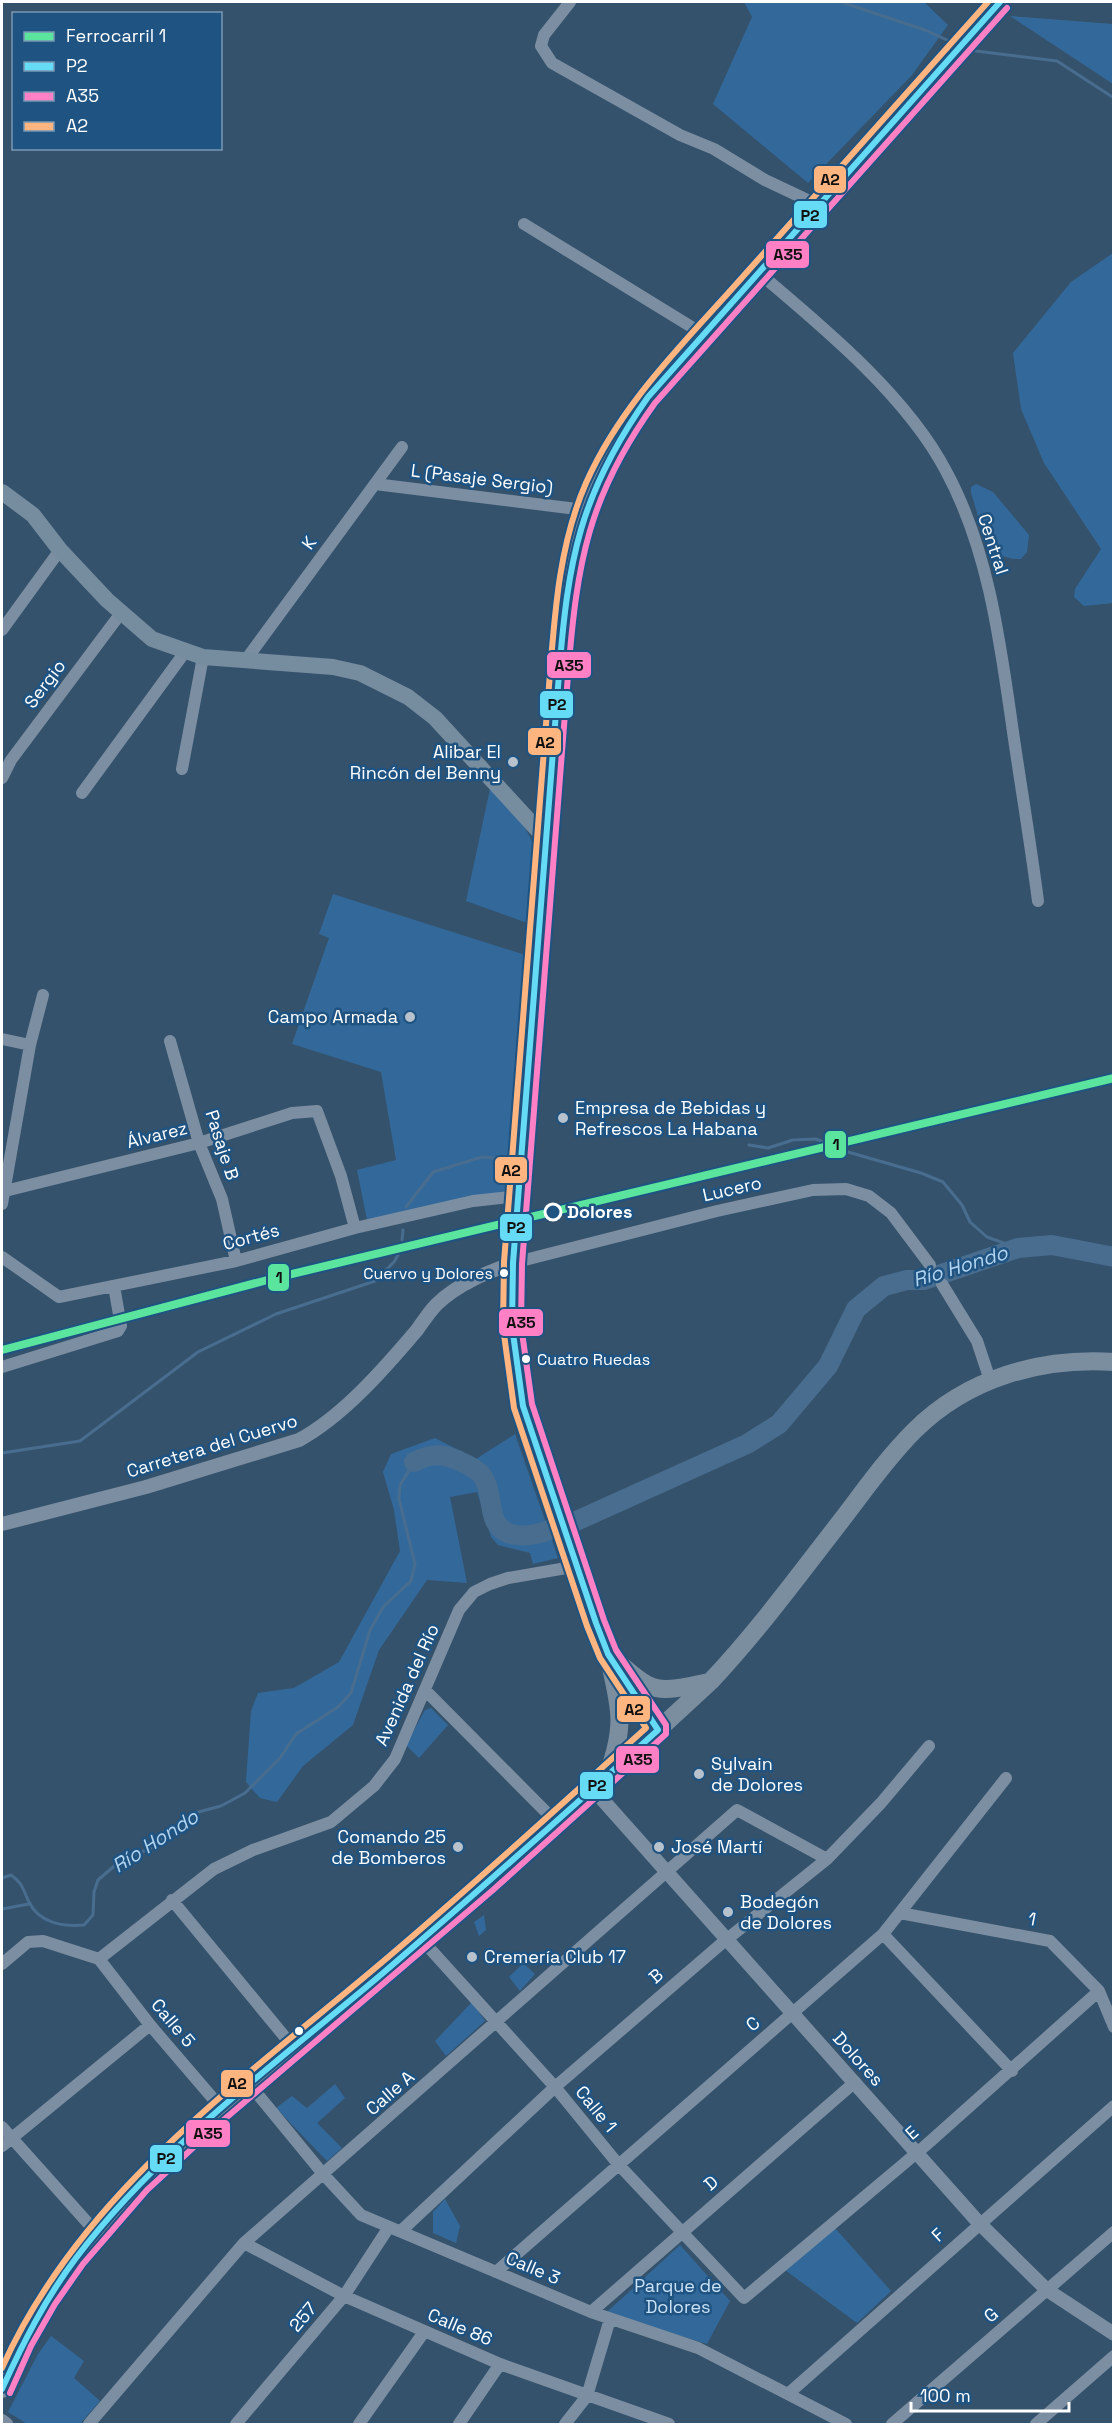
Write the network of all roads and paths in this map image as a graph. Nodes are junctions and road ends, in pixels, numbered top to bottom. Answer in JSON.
{"nodes":[{"id":1,"x":570,"y":2,"type":"edge"},
{"id":2,"x":1000,"y":2,"type":"edge"},
{"id":3,"x":820,"y":206,"type":"junction"},
{"id":4,"x":524,"y":224,"type":"dead end"},
{"id":5,"x":759,"y":273,"type":"junction"},
{"id":6,"x":703,"y":334,"type":"junction"},
{"id":7,"x":402,"y":447,"type":"dead end"},
{"id":8,"x":375,"y":484,"type":"junction"},
{"id":9,"x":2,"y":492,"type":"edge"},
{"id":10,"x":585,"y":510,"type":"junction"},
{"id":11,"x":60,"y":550,"type":"junction"},
{"id":12,"x":121,"y":613,"type":"junction"},
{"id":13,"x":4,"y":623,"type":"edge"},
{"id":14,"x":185,"y":652,"type":"junction"},
{"id":15,"x":203,"y":657,"type":"junction"},
{"id":16,"x":245,"y":661,"type":"junction"},
{"id":17,"x":182,"y":769,"type":"dead end"},
{"id":18,"x":2,"y":778,"type":"edge"},
{"id":19,"x":82,"y":793,"type":"dead end"},
{"id":20,"x":546,"y":839,"type":"junction"},
{"id":21,"x":1038,"y":901,"type":"dead end"},
{"id":22,"x":43,"y":995,"type":"dead end"},
{"id":23,"x":2,"y":1039,"type":"edge"},
{"id":24,"x":170,"y":1041,"type":"dead end"},
{"id":25,"x":30,"y":1045,"type":"junction"},
{"id":26,"x":199,"y":1143,"type":"junction"},
{"id":27,"x":5,"y":1191,"type":"junction"},
{"id":28,"x":520,"y":1196,"type":"junction"},
{"id":29,"x":2,"y":1204,"type":"edge"},
{"id":30,"x":355,"y":1228,"type":"junction"},
{"id":31,"x":2,"y":1257,"type":"edge"},
{"id":32,"x":236,"y":1261,"type":"junction"},
{"id":33,"x":513,"y":1263,"type":"junction"},
{"id":34,"x":930,"y":1265,"type":"dead end"},
{"id":35,"x":942,"y":1284,"type":"dead end"},
{"id":36,"x":114,"y":1286,"type":"junction"},
{"id":37,"x":2,"y":1355,"type":"edge"},
{"id":38,"x":1113,"y":1362,"type":"edge"},
{"id":39,"x":7,"y":1366,"type":"edge"},
{"id":40,"x":990,"y":1380,"type":"junction"},
{"id":41,"x":2,"y":1524,"type":"edge"},
{"id":42,"x":578,"y":1566,"type":"junction"},
{"id":43,"x":608,"y":1654,"type":"junction"},
{"id":44,"x":711,"y":1681,"type":"junction"},
{"id":45,"x":425,"y":1690,"type":"junction"},
{"id":46,"x":658,"y":1730,"type":"junction"},
{"id":47,"x":929,"y":1746,"type":"dead end"},
{"id":48,"x":608,"y":1776,"type":"junction"},
{"id":49,"x":1006,"y":1778,"type":"dead end"},
{"id":50,"x":593,"y":1788,"type":"junction"},
{"id":51,"x":556,"y":1822,"type":"junction"},
{"id":52,"x":827,"y":1859,"type":"junction"},
{"id":53,"x":668,"y":1872,"type":"junction"},
{"id":54,"x":172,"y":1900,"type":"junction"},
{"id":55,"x":900,"y":1913,"type":"junction"},
{"id":56,"x":883,"y":1934,"type":"junction"},
{"id":57,"x":728,"y":1938,"type":"junction"},
{"id":58,"x":422,"y":1940,"type":"junction"},
{"id":59,"x":99,"y":1959,"type":"junction"},
{"id":60,"x":2,"y":1964,"type":"edge"},
{"id":61,"x":1099,"y":1991,"type":"junction"},
{"id":62,"x":793,"y":2013,"type":"junction"},
{"id":63,"x":496,"y":2024,"type":"junction"},
{"id":64,"x":150,"y":2025,"type":"junction"},
{"id":65,"x":1113,"y":2027,"type":"edge"},
{"id":66,"x":294,"y":2048,"type":"junction"},
{"id":67,"x":1012,"y":2071,"type":"junction"},
{"id":68,"x":855,"y":2082,"type":"junction"},
{"id":69,"x":250,"y":2085,"type":"junction"},
{"id":70,"x":555,"y":2087,"type":"junction"},
{"id":71,"x":1113,"y":2106,"type":"edge"},
{"id":72,"x":222,"y":2109,"type":"junction"},
{"id":73,"x":2,"y":2127,"type":"edge"},
{"id":74,"x":6,"y":2142,"type":"edge"},
{"id":75,"x":917,"y":2153,"type":"junction"},
{"id":76,"x":618,"y":2164,"type":"junction"},
{"id":77,"x":324,"y":2175,"type":"junction"},
{"id":78,"x":979,"y":2223,"type":"junction"},
{"id":79,"x":395,"y":2229,"type":"junction"},
{"id":80,"x":95,"y":2231,"type":"junction"},
{"id":81,"x":1113,"y":2232,"type":"edge"},
{"id":82,"x":682,"y":2233,"type":"junction"},
{"id":83,"x":244,"y":2243,"type":"junction"},
{"id":84,"x":496,"y":2272,"type":"junction"},
{"id":85,"x":1047,"y":2290,"type":"junction"},
{"id":86,"x":344,"y":2296,"type":"junction"},
{"id":87,"x":744,"y":2298,"type":"joint"},
{"id":88,"x":591,"y":2312,"type":"junction"},
{"id":89,"x":610,"y":2319,"type":"junction"},
{"id":90,"x":424,"y":2332,"type":"junction"},
{"id":91,"x":1113,"y":2334,"type":"edge"},
{"id":92,"x":1113,"y":2356,"type":"edge"},
{"id":93,"x":500,"y":2364,"type":"junction"},
{"id":94,"x":2,"y":2389,"type":"edge"},
{"id":95,"x":788,"y":2394,"type":"junction"},
{"id":96,"x":587,"y":2396,"type":"junction"},
{"id":97,"x":2,"y":2421,"type":"edge"},
{"id":98,"x":6,"y":2424,"type":"edge"},
{"id":99,"x":89,"y":2424,"type":"edge"},
{"id":100,"x":236,"y":2424,"type":"edge"},
{"id":101,"x":359,"y":2424,"type":"edge"},
{"id":102,"x":459,"y":2424,"type":"edge"},
{"id":103,"x":565,"y":2424,"type":"edge"},
{"id":104,"x":665,"y":2424,"type":"edge"},
{"id":105,"x":846,"y":2424,"type":"edge"},
{"id":106,"x":892,"y":2424,"type":"edge"},
{"id":107,"x":1036,"y":2424,"type":"edge"}],
"edges":[{"from":1,"to":3,"type":"street"},
{"from":2,"to":3,"type":"main road"},
{"from":3,"to":5,"type":"main road"},
{"from":4,"to":6,"type":"street"},
{"from":5,"to":6,"type":"main road"},
{"from":5,"to":21,"type":"street","name":"Central"},
{"from":6,"to":10,"type":"main road"},
{"from":7,"to":8,"type":"street","name":"K"},
{"from":8,"to":10,"type":"street","name":"L (Pasaje Sergio)"},
{"from":8,"to":16,"type":"street","name":"K"},
{"from":9,"to":11,"type":"main road"},
{"from":10,"to":20,"type":"main road"},
{"from":11,"to":12,"type":"main road"},
{"from":11,"to":13,"type":"street"},
{"from":12,"to":14,"type":"main road"},
{"from":12,"to":18,"type":"street","name":"Sergio"},
{"from":14,"to":15,"type":"main road"},
{"from":14,"to":19,"type":"street"},
{"from":15,"to":16,"type":"main road"},
{"from":15,"to":17,"type":"street"},
{"from":16,"to":20,"type":"main road"},
{"from":20,"to":28,"type":"main road"},
{"from":22,"to":25,"type":"street"},
{"from":23,"to":25,"type":"street"},
{"from":24,"to":26,"type":"street","name":"Pasaje B"},
{"from":25,"to":27,"type":"street"},
{"from":26,"to":27,"type":"street","name":"Álvarez"},
{"from":26,"to":30,"type":"street","name":"Álvarez"},
{"from":26,"to":32,"type":"street","name":"Pasaje B"},
{"from":27,"to":29,"type":"street"},
{"from":28,"to":30,"type":"street","name":"Cortés"},
{"from":28,"to":33,"type":"main road"},
{"from":30,"to":32,"type":"street","name":"Cortés"},
{"from":31,"to":36,"type":"street","name":"Cortés"},
{"from":32,"to":36,"type":"street","name":"Cortés"},
{"from":33,"to":34,"type":"street","name":"Lucero"},
{"from":33,"to":41,"type":"street","name":"Carretera del Cuervo"},
{"from":33,"to":42,"type":"main road"},
{"from":35,"to":40,"type":"street"},
{"from":36,"to":39,"type":"street"},
{"from":37,"to":39,"type":"street"},
{"from":38,"to":40,"type":"main road"},
{"from":40,"to":44,"type":"main road"},
{"from":42,"to":43,"type":"main road"},
{"from":42,"to":45,"type":"street","name":"Avenida del Río"},
{"from":43,"to":44,"type":"main road"},
{"from":43,"to":46,"type":"main road"},
{"from":43,"to":48,"type":"main road"},
{"from":44,"to":46,"type":"main road"},
{"from":45,"to":51,"type":"street"},
{"from":45,"to":54,"type":"street","name":"Avenida del Río"},
{"from":46,"to":48,"type":"main road"},
{"from":47,"to":52,"type":"street","name":"B"},
{"from":48,"to":50,"type":"main road"},
{"from":49,"to":55,"type":"street","name":"C"},
{"from":50,"to":51,"type":"main road"},
{"from":50,"to":53,"type":"street","name":"Dolores"},
{"from":51,"to":58,"type":"main road"},
{"from":52,"to":53,"type":"street","name":"Calle A"},
{"from":52,"to":57,"type":"street","name":"B"},
{"from":53,"to":57,"type":"street","name":"Dolores"},
{"from":53,"to":63,"type":"street","name":"Calle A"},
{"from":54,"to":59,"type":"street","name":"Avenida del Río"},
{"from":54,"to":66,"type":"street"},
{"from":55,"to":56,"type":"street","name":"C"},
{"from":55,"to":61,"type":"street","name":"1"},
{"from":56,"to":62,"type":"street","name":"C"},
{"from":56,"to":67,"type":"street"},
{"from":57,"to":62,"type":"street","name":"Dolores"},
{"from":57,"to":70,"type":"street","name":"B"},
{"from":58,"to":63,"type":"street","name":"Calle 1"},
{"from":58,"to":66,"type":"main road"},
{"from":59,"to":60,"type":"street"},
{"from":59,"to":64,"type":"street","name":"Calle 5"},
{"from":61,"to":65,"type":"street","name":"1"},
{"from":61,"to":67,"type":"street","name":"E"},
{"from":62,"to":68,"type":"street","name":"Dolores"},
{"from":62,"to":76,"type":"street","name":"C"},
{"from":63,"to":70,"type":"street","name":"Calle 1"},
{"from":63,"to":77,"type":"street","name":"Calle A"},
{"from":64,"to":72,"type":"street","name":"Calle 5"},
{"from":64,"to":74,"type":"street"},
{"from":66,"to":69,"type":"main road"},
{"from":67,"to":75,"type":"street","name":"E"},
{"from":68,"to":75,"type":"street","name":"Dolores"},
{"from":68,"to":82,"type":"street","name":"D"},
{"from":69,"to":72,"type":"main road"},
{"from":69,"to":77,"type":"street","name":"Calle 3"},
{"from":70,"to":76,"type":"street","name":"Calle 1"},
{"from":70,"to":79,"type":"street","name":"B"},
{"from":71,"to":78,"type":"street","name":"F"},
{"from":72,"to":80,"type":"main road"},
{"from":73,"to":74,"type":"street"},
{"from":74,"to":80,"type":"street"},
{"from":75,"to":78,"type":"street","name":"Dolores"},
{"from":75,"to":87,"type":"street","name":"E"},
{"from":76,"to":82,"type":"street","name":"Calle 1"},
{"from":76,"to":84,"type":"street","name":"C"},
{"from":77,"to":79,"type":"street","name":"Calle 3"},
{"from":77,"to":83,"type":"street","name":"Calle A"},
{"from":78,"to":85,"type":"street","name":"Dolores"},
{"from":78,"to":95,"type":"street","name":"F"},
{"from":79,"to":84,"type":"street","name":"Calle 3"},
{"from":79,"to":86,"type":"street","name":"257"},
{"from":80,"to":94,"type":"main road"},
{"from":81,"to":85,"type":"street","name":"G"},
{"from":82,"to":87,"type":"street","name":"Calle 1"},
{"from":82,"to":88,"type":"street","name":"D"},
{"from":83,"to":86,"type":"street","name":"Calle 86"},
{"from":83,"to":99,"type":"street","name":"Calle A"},
{"from":84,"to":88,"type":"street","name":"Calle 3"},
{"from":85,"to":91,"type":"street","name":"Dolores"},
{"from":85,"to":106,"type":"street","name":"G"},
{"from":86,"to":90,"type":"street","name":"Calle 86"},
{"from":86,"to":100,"type":"street","name":"257"},
{"from":88,"to":89,"type":"street","name":"Calle 3"},
{"from":89,"to":95,"type":"street","name":"Calle 3"},
{"from":89,"to":96,"type":"street"},
{"from":90,"to":93,"type":"street","name":"Calle 86"},
{"from":90,"to":101,"type":"street"},
{"from":92,"to":107,"type":"street"},
{"from":93,"to":96,"type":"street","name":"Calle 86"},
{"from":93,"to":102,"type":"street"},
{"from":95,"to":105,"type":"street","name":"Calle 3"},
{"from":96,"to":103,"type":"street"},
{"from":96,"to":104,"type":"street","name":"Calle 86"},
{"from":97,"to":98,"type":"street"}]}
